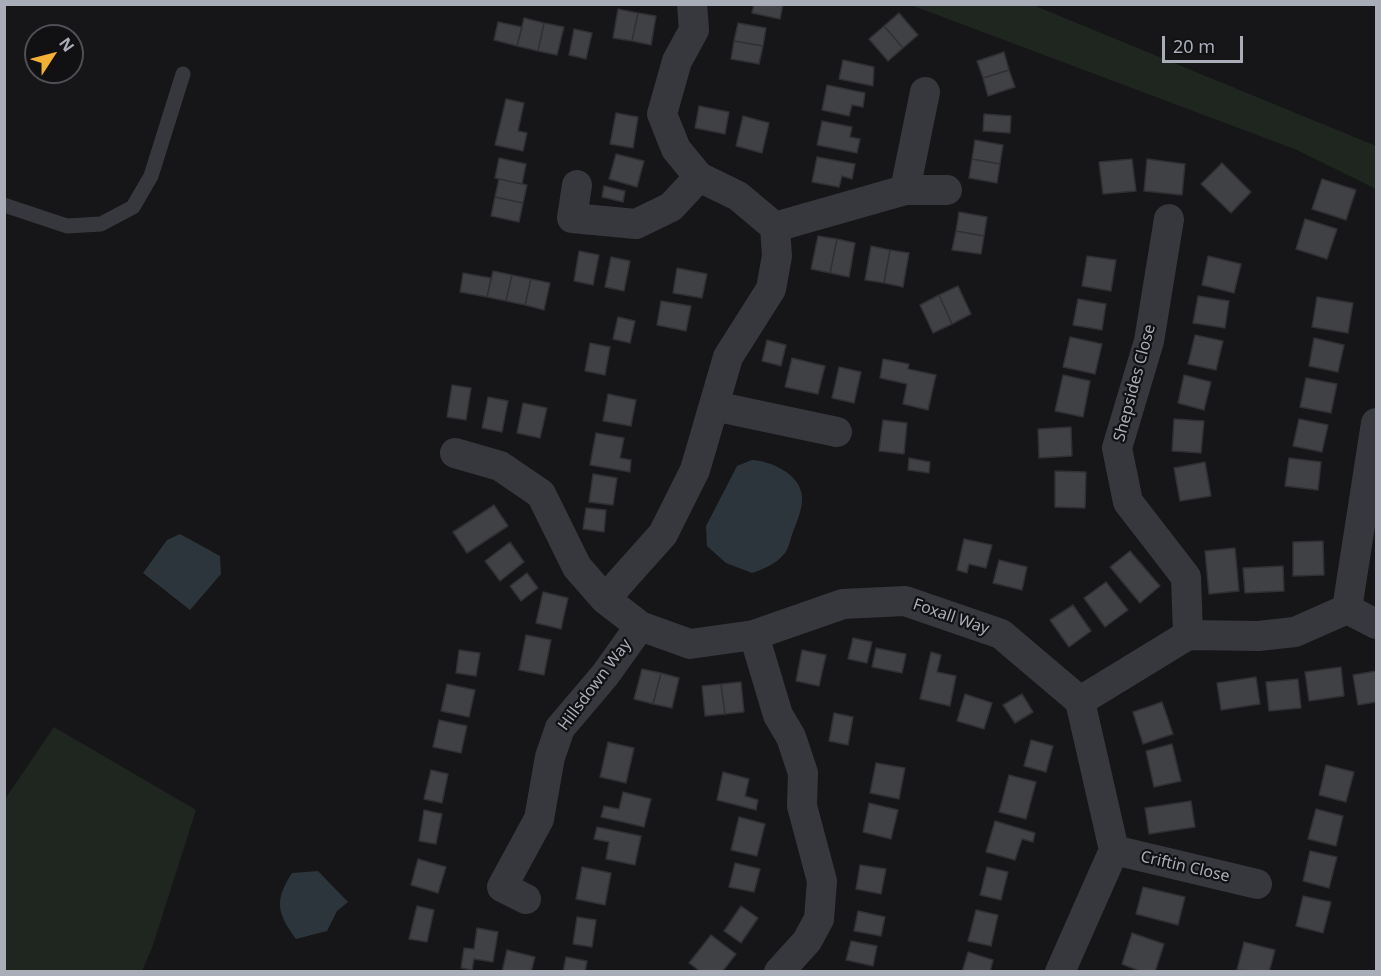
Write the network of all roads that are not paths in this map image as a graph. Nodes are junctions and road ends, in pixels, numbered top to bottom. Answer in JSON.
{"nodes":[{"id":1,"x":693,"y":4,"type":"edge"},
{"id":2,"x":183,"y":74,"type":"dead end"},
{"id":3,"x":925,"y":92,"type":"dead end"},
{"id":4,"x":699,"y":177,"type":"junction"},
{"id":5,"x":577,"y":185,"type":"dead end"},
{"id":6,"x":905,"y":190,"type":"junction"},
{"id":7,"x":947,"y":190,"type":"dead end"},
{"id":8,"x":4,"y":205,"type":"edge"},
{"id":9,"x":1169,"y":219,"type":"dead end"},
{"id":10,"x":775,"y":227,"type":"junction"},
{"id":11,"x":714,"y":406,"type":"junction"},
{"id":12,"x":1377,"y":423,"type":"edge"},
{"id":13,"x":837,"y":432,"type":"dead end"},
{"id":14,"x":455,"y":453,"type":"dead end"},
{"id":15,"x":605,"y":599,"type":"junction"},
{"id":16,"x":1347,"y":609,"type":"junction"},
{"id":17,"x":1377,"y":624,"type":"edge"},
{"id":18,"x":640,"y":626,"type":"junction"},
{"id":19,"x":754,"y":635,"type":"junction"},
{"id":20,"x":1188,"y":635,"type":"junction"},
{"id":21,"x":1080,"y":701,"type":"junction"},
{"id":22,"x":1114,"y":850,"type":"junction"},
{"id":23,"x":1257,"y":884,"type":"dead end"},
{"id":24,"x":526,"y":899,"type":"dead end"},
{"id":25,"x":779,"y":972,"type":"edge"},
{"id":26,"x":1060,"y":972,"type":"edge"}],
"edges":[{"from":1,"to":4,"type":"street"},
{"from":2,"to":8,"type":"lane"},
{"from":3,"to":6,"type":"street"},
{"from":4,"to":5,"type":"street"},
{"from":4,"to":10,"type":"street"},
{"from":6,"to":7,"type":"street"},
{"from":6,"to":10,"type":"street"},
{"from":9,"to":20,"type":"street","name":"Shepsides Close"},
{"from":10,"to":11,"type":"street"},
{"from":11,"to":13,"type":"street"},
{"from":11,"to":15,"type":"street"},
{"from":12,"to":16,"type":"street"},
{"from":14,"to":15,"type":"street","name":"Foxall Way"},
{"from":15,"to":18,"type":"street","name":"Foxall Way"},
{"from":16,"to":17,"type":"street"},
{"from":16,"to":20,"type":"street"},
{"from":18,"to":19,"type":"street","name":"Foxall Way"},
{"from":18,"to":24,"type":"street","name":"Hillsdown Way"},
{"from":19,"to":21,"type":"street","name":"Foxall Way"},
{"from":19,"to":25,"type":"street"},
{"from":20,"to":21,"type":"street"},
{"from":21,"to":22,"type":"street"},
{"from":22,"to":23,"type":"street","name":"Criftin Close"},
{"from":22,"to":26,"type":"street"}]}
